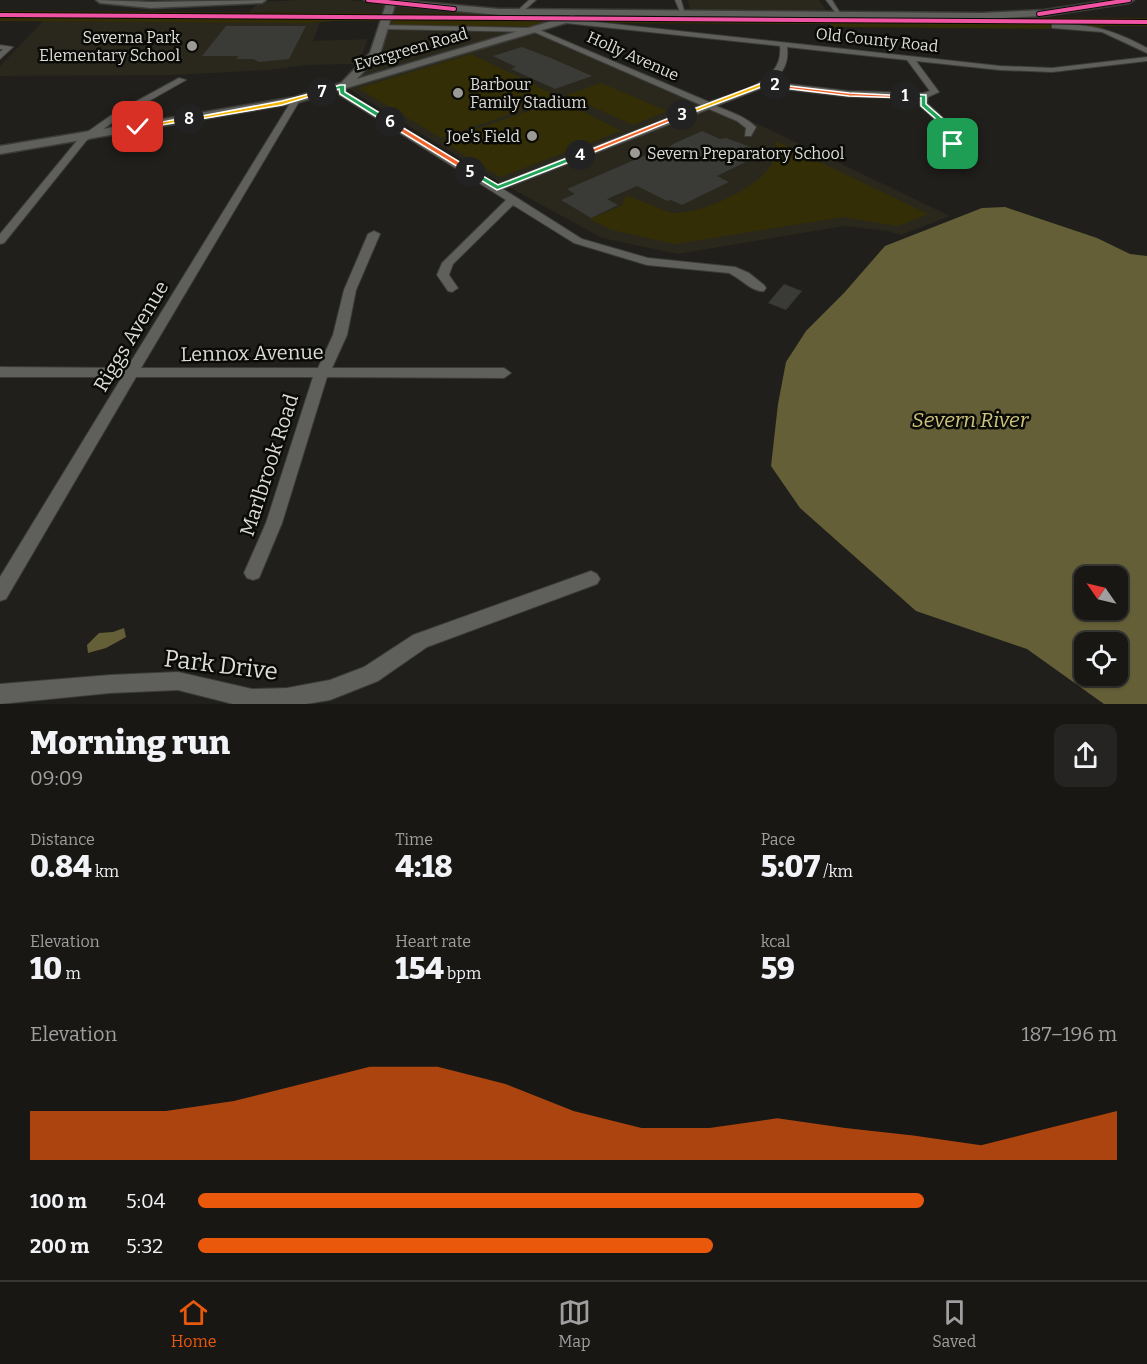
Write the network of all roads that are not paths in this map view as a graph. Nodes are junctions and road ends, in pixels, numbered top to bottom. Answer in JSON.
{"nodes":[{"id":1,"x":100,"y":0,"type":"edge"},
{"id":2,"x":262,"y":0,"type":"edge"},
{"id":3,"x":368,"y":0,"type":"edge"},
{"id":4,"x":533,"y":0,"type":"edge"},
{"id":5,"x":678,"y":0,"type":"edge"},
{"id":6,"x":829,"y":0,"type":"edge"},
{"id":7,"x":1129,"y":0,"type":"edge"},
{"id":8,"x":392,"y":1,"type":"edge"},
{"id":9,"x":579,"y":12,"type":"junction"},
{"id":10,"x":518,"y":13,"type":"junction"},
{"id":11,"x":683,"y":13,"type":"junction"},
{"id":12,"x":840,"y":15,"type":"junction"},
{"id":13,"x":567,"y":21,"type":"junction"},
{"id":14,"x":1055,"y":26,"type":"dead end"},
{"id":15,"x":382,"y":27,"type":"junction"},
{"id":16,"x":535,"y":30,"type":"junction"},
{"id":17,"x":783,"y":44,"type":"junction"},
{"id":18,"x":0,"y":47,"type":"edge"},
{"id":19,"x":1147,"y":51,"type":"edge"},
{"id":20,"x":0,"y":57,"type":"edge"},
{"id":21,"x":909,"y":58,"type":"junction"},
{"id":22,"x":1147,"y":59,"type":"edge"},
{"id":23,"x":182,"y":80,"type":"dead end"},
{"id":24,"x":764,"y":84,"type":"junction"},
{"id":25,"x":342,"y":87,"type":"junction"},
{"id":26,"x":924,"y":96,"type":"junction"},
{"id":27,"x":296,"y":100,"type":"junction"},
{"id":28,"x":707,"y":104,"type":"junction"},
{"id":29,"x":748,"y":134,"type":"dead end"},
{"id":30,"x":88,"y":136,"type":"junction"},
{"id":31,"x":953,"y":144,"type":"dead end"},
{"id":32,"x":0,"y":150,"type":"edge"},
{"id":33,"x":497,"y":188,"type":"junction"},
{"id":34,"x":512,"y":200,"type":"junction"},
{"id":35,"x":374,"y":234,"type":"dead end"},
{"id":36,"x":0,"y":241,"type":"edge"},
{"id":37,"x":452,"y":288,"type":"dead end"},
{"id":38,"x":760,"y":288,"type":"dead end"},
{"id":39,"x":323,"y":371,"type":"junction"},
{"id":40,"x":0,"y":372,"type":"edge"},
{"id":41,"x":132,"y":372,"type":"junction"},
{"id":42,"x":504,"y":373,"type":"dead end"},
{"id":43,"x":253,"y":573,"type":"dead end"},
{"id":44,"x":591,"y":579,"type":"dead end"},
{"id":45,"x":0,"y":593,"type":"edge"},
{"id":46,"x":0,"y":694,"type":"edge"}],
"edges":[{"from":1,"to":2,"type":"street"},
{"from":3,"to":8,"type":"street"},
{"from":4,"to":10,"type":"street"},
{"from":5,"to":11,"type":"street"},
{"from":6,"to":12,"type":"street"},
{"from":7,"to":12,"type":"street"},
{"from":8,"to":10,"type":"street"},
{"from":8,"to":15,"type":"street"},
{"from":9,"to":10,"type":"street"},
{"from":9,"to":11,"type":"street"},
{"from":9,"to":13,"type":"street","name":"Evergreen Road"},
{"from":11,"to":12,"type":"street"},
{"from":13,"to":16,"type":"street","name":"Evergreen Road"},
{"from":13,"to":17,"type":"street","name":"Old County Road"},
{"from":14,"to":19,"type":"street"},
{"from":15,"to":16,"type":"street","name":"Holly Avenue"},
{"from":15,"to":25,"type":"street"},
{"from":16,"to":25,"type":"street","name":"Evergreen Road"},
{"from":16,"to":28,"type":"street","name":"Holly Avenue"},
{"from":17,"to":21,"type":"street","name":"Old County Road"},
{"from":17,"to":24,"type":"street"},
{"from":18,"to":20,"type":"street"},
{"from":21,"to":22,"type":"street","name":"Old County Road"},
{"from":21,"to":26,"type":"street"},
{"from":23,"to":30,"type":"street"},
{"from":24,"to":26,"type":"street"},
{"from":24,"to":28,"type":"street"},
{"from":25,"to":27,"type":"street","name":"Evergreen Road"},
{"from":25,"to":33,"type":"street"},
{"from":26,"to":31,"type":"street"},
{"from":27,"to":30,"type":"street","name":"Evergreen Road"},
{"from":27,"to":41,"type":"street","name":"Riggs Avenue"},
{"from":28,"to":29,"type":"street","name":"Holly Avenue"},
{"from":28,"to":33,"type":"street"},
{"from":30,"to":32,"type":"street","name":"Evergreen Road"},
{"from":30,"to":36,"type":"street"},
{"from":33,"to":34,"type":"street"},
{"from":34,"to":37,"type":"street"},
{"from":34,"to":38,"type":"street"},
{"from":35,"to":39,"type":"street","name":"Marlbrook Road"},
{"from":39,"to":41,"type":"street","name":"Lennox Avenue"},
{"from":39,"to":42,"type":"street","name":"Lennox Avenue"},
{"from":39,"to":43,"type":"street","name":"Marlbrook Road"},
{"from":40,"to":41,"type":"street","name":"Lennox Avenue"},
{"from":41,"to":45,"type":"street","name":"Riggs Avenue"},
{"from":44,"to":46,"type":"street","name":"Park Drive"}]}
